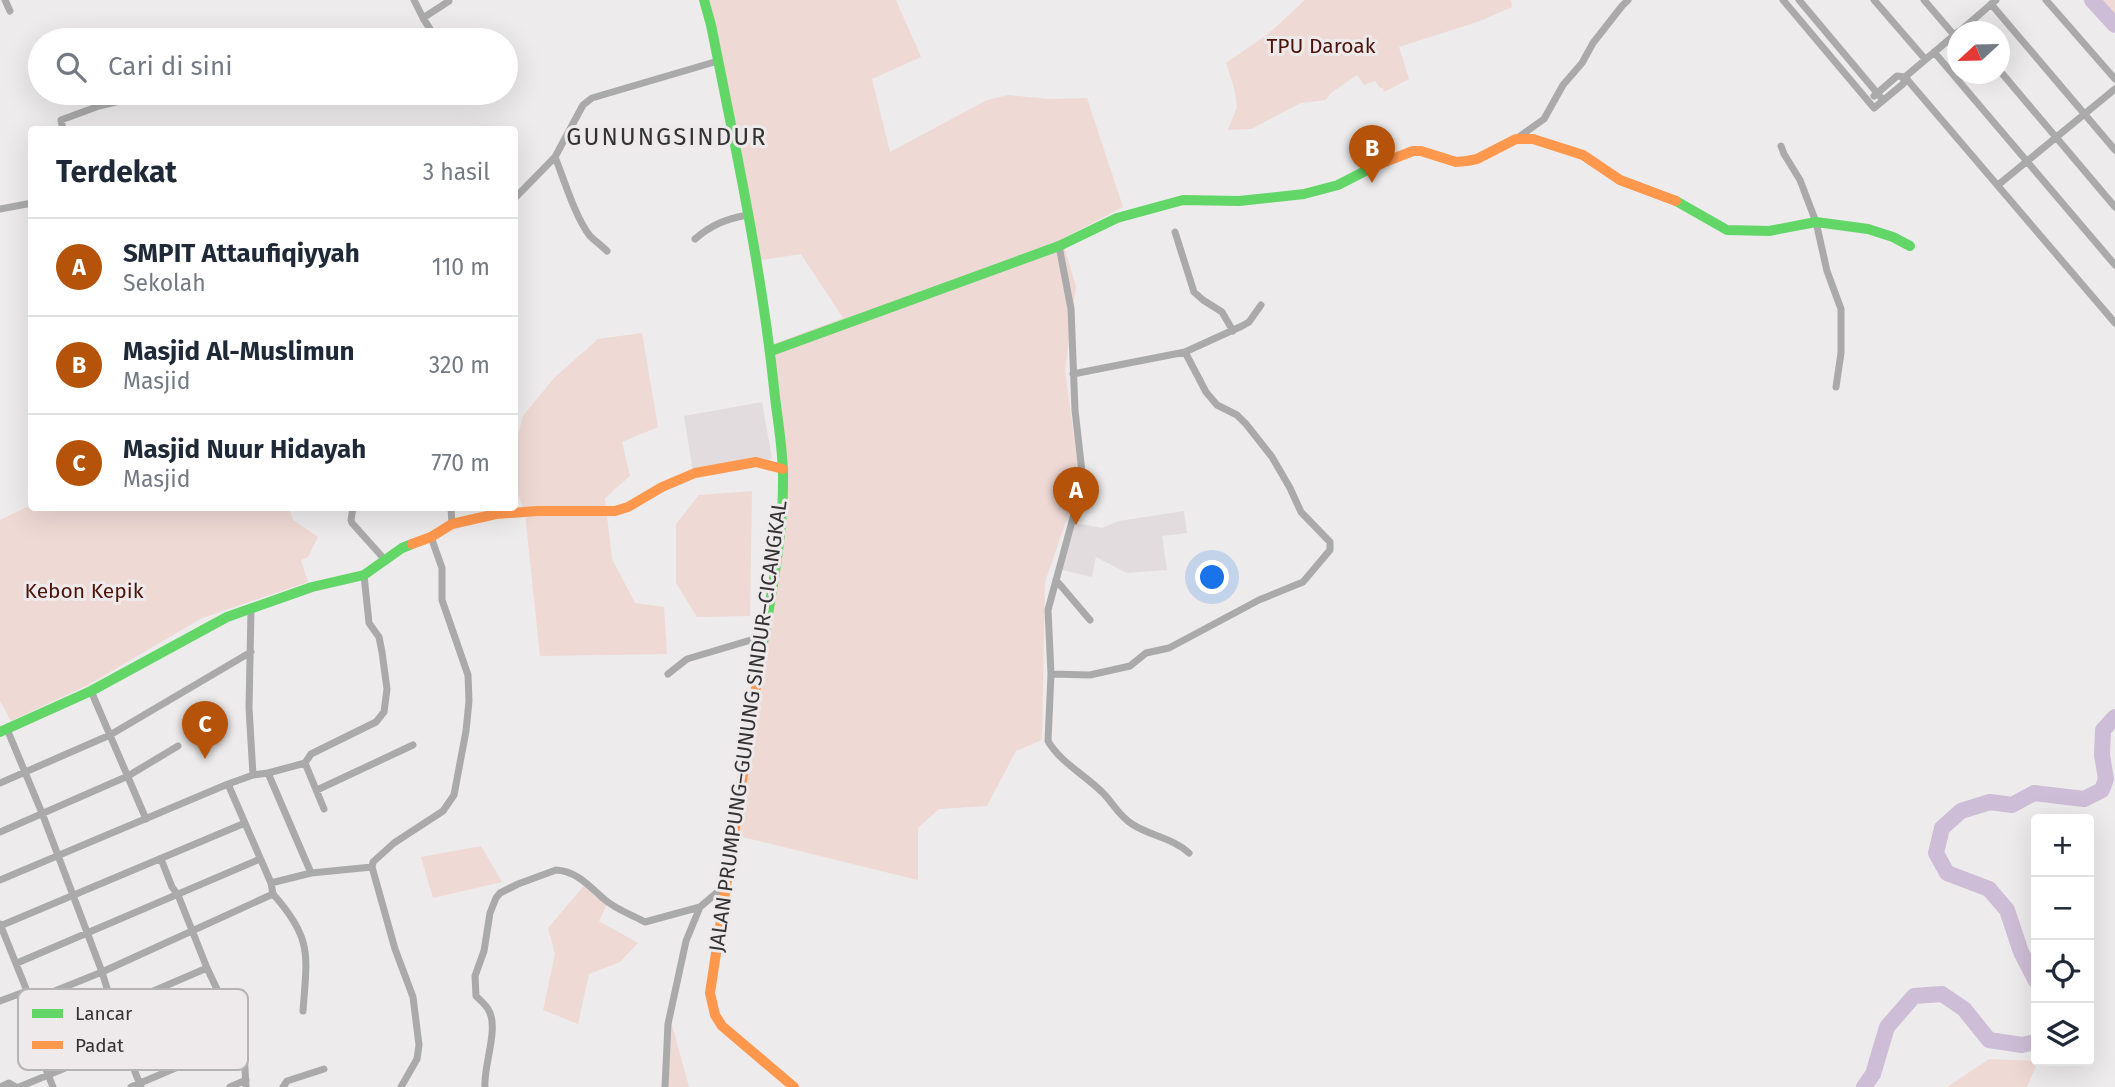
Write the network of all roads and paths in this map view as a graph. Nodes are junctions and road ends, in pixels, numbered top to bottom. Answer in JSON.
{"nodes":[{"id":1,"x":5,"y":0,"type":"edge"},
{"id":2,"x":414,"y":0,"type":"edge"},
{"id":3,"x":450,"y":0,"type":"edge"},
{"id":4,"x":704,"y":0,"type":"edge"},
{"id":5,"x":1628,"y":0,"type":"edge"},
{"id":6,"x":1783,"y":0,"type":"edge"},
{"id":7,"x":1798,"y":0,"type":"edge"},
{"id":8,"x":1874,"y":0,"type":"edge"},
{"id":9,"x":1924,"y":0,"type":"edge"},
{"id":10,"x":1979,"y":0,"type":"edge"},
{"id":11,"x":2046,"y":0,"type":"edge"},
{"id":12,"x":1991,"y":4,"type":"edge"},
{"id":13,"x":10,"y":11,"type":"dead end"},
{"id":14,"x":424,"y":18,"type":"junction"},
{"id":15,"x":1948,"y":21,"type":"edge"},
{"id":16,"x":1972,"y":21,"type":"edge"},
{"id":17,"x":430,"y":28,"type":"edge"},
{"id":18,"x":1947,"y":42,"type":"edge"},
{"id":19,"x":1934,"y":52,"type":"junction"},
{"id":20,"x":1925,"y":59,"type":"junction"},
{"id":21,"x":718,"y":61,"type":"junction"},
{"id":22,"x":1905,"y":76,"type":"junction"},
{"id":23,"x":2115,"y":79,"type":"edge"},
{"id":24,"x":2010,"y":83,"type":"edge"},
{"id":25,"x":2115,"y":89,"type":"edge"},
{"id":26,"x":1877,"y":93,"type":"junction"},
{"id":27,"x":1883,"y":100,"type":"junction"},
{"id":28,"x":1868,"y":101,"type":"junction"},
{"id":29,"x":103,"y":105,"type":"edge"},
{"id":30,"x":2084,"y":114,"type":"junction"},
{"id":31,"x":62,"y":126,"type":"edge"},
{"id":32,"x":2056,"y":137,"type":"junction"},
{"id":33,"x":1516,"y":139,"type":"junction"},
{"id":34,"x":1781,"y":146,"type":"dead end"},
{"id":35,"x":2115,"y":150,"type":"edge"},
{"id":36,"x":555,"y":157,"type":"junction"},
{"id":37,"x":2027,"y":161,"type":"junction"},
{"id":38,"x":1998,"y":186,"type":"junction"},
{"id":39,"x":518,"y":195,"type":"edge"},
{"id":40,"x":28,"y":204,"type":"edge"},
{"id":41,"x":2115,"y":207,"type":"edge"},
{"id":42,"x":0,"y":209,"type":"edge"},
{"id":43,"x":747,"y":215,"type":"junction"},
{"id":44,"x":1816,"y":222,"type":"junction"},
{"id":45,"x":1175,"y":232,"type":"dead end"},
{"id":46,"x":695,"y":239,"type":"dead end"},
{"id":47,"x":1059,"y":246,"type":"junction"},
{"id":48,"x":1910,"y":246,"type":"dead end"},
{"id":49,"x":607,"y":251,"type":"dead end"},
{"id":50,"x":2115,"y":265,"type":"edge"},
{"id":51,"x":1261,"y":305,"type":"dead end"},
{"id":52,"x":2115,"y":323,"type":"edge"},
{"id":53,"x":1233,"y":331,"type":"junction"},
{"id":54,"x":771,"y":351,"type":"junction"},
{"id":55,"x":1185,"y":352,"type":"junction"},
{"id":56,"x":1073,"y":374,"type":"junction"},
{"id":57,"x":1836,"y":387,"type":"dead end"},
{"id":58,"x":783,"y":469,"type":"junction"},
{"id":59,"x":352,"y":511,"type":"edge"},
{"id":60,"x":451,"y":511,"type":"edge"},
{"id":61,"x":452,"y":524,"type":"junction"},
{"id":62,"x":430,"y":537,"type":"junction"},
{"id":63,"x":386,"y":561,"type":"junction"},
{"id":64,"x":364,"y":575,"type":"junction"},
{"id":65,"x":1056,"y":580,"type":"junction"},
{"id":66,"x":251,"y":610,"type":"junction"},
{"id":67,"x":1090,"y":620,"type":"dead end"},
{"id":68,"x":764,"y":636,"type":"junction"},
{"id":69,"x":251,"y":652,"type":"junction"},
{"id":70,"x":668,"y":674,"type":"dead end"},
{"id":71,"x":1051,"y":674,"type":"junction"},
{"id":72,"x":91,"y":691,"type":"junction"},
{"id":73,"x":4,"y":731,"type":"edge"},
{"id":74,"x":110,"y":735,"type":"junction"},
{"id":75,"x":178,"y":746,"type":"dead end"},
{"id":76,"x":413,"y":746,"type":"dead end"},
{"id":77,"x":306,"y":763,"type":"junction"},
{"id":78,"x":25,"y":772,"type":"junction"},
{"id":79,"x":268,"y":774,"type":"junction"},
{"id":80,"x":253,"y":775,"type":"junction"},
{"id":81,"x":128,"y":776,"type":"junction"},
{"id":82,"x":0,"y":783,"type":"edge"},
{"id":83,"x":228,"y":784,"type":"junction"},
{"id":84,"x":317,"y":790,"type":"junction"},
{"id":85,"x":324,"y":809,"type":"dead end"},
{"id":86,"x":42,"y":813,"type":"junction"},
{"id":87,"x":146,"y":819,"type":"junction"},
{"id":88,"x":245,"y":823,"type":"junction"},
{"id":89,"x":0,"y":832,"type":"edge"},
{"id":90,"x":1189,"y":853,"type":"dead end"},
{"id":91,"x":57,"y":856,"type":"junction"},
{"id":92,"x":161,"y":859,"type":"junction"},
{"id":93,"x":260,"y":859,"type":"junction"},
{"id":94,"x":372,"y":867,"type":"junction"},
{"id":95,"x":311,"y":873,"type":"junction"},
{"id":96,"x":0,"y":880,"type":"edge"},
{"id":97,"x":271,"y":883,"type":"junction"},
{"id":98,"x":727,"y":884,"type":"junction"},
{"id":99,"x":71,"y":894,"type":"junction"},
{"id":100,"x":273,"y":894,"type":"junction"},
{"id":101,"x":178,"y":895,"type":"junction"},
{"id":102,"x":700,"y":907,"type":"junction"},
{"id":103,"x":0,"y":925,"type":"edge"},
{"id":104,"x":192,"y":932,"type":"junction"},
{"id":105,"x":87,"y":933,"type":"junction"},
{"id":106,"x":17,"y":962,"type":"junction"},
{"id":107,"x":206,"y":968,"type":"junction"},
{"id":108,"x":102,"y":972,"type":"junction"},
{"id":109,"x":26,"y":989,"type":"edge"},
{"id":110,"x":60,"y":989,"type":"edge"},
{"id":111,"x":106,"y":989,"type":"edge"},
{"id":112,"x":159,"y":989,"type":"edge"},
{"id":113,"x":216,"y":989,"type":"edge"},
{"id":114,"x":18,"y":994,"type":"edge"},
{"id":115,"x":0,"y":1001,"type":"edge"},
{"id":116,"x":303,"y":1011,"type":"dead end"},
{"id":117,"x":324,"y":1069,"type":"dead end"},
{"id":118,"x":46,"y":1070,"type":"edge"},
{"id":119,"x":60,"y":1070,"type":"edge"},
{"id":120,"x":173,"y":1070,"type":"edge"},
{"id":121,"x":48,"y":1075,"type":"junction"},
{"id":122,"x":246,"y":1084,"type":"edge"},
{"id":123,"x":137,"y":1086,"type":"edge"},
{"id":124,"x":0,"y":1087,"type":"edge"},
{"id":125,"x":18,"y":1087,"type":"edge"},
{"id":126,"x":53,"y":1087,"type":"edge"},
{"id":127,"x":230,"y":1087,"type":"edge"},
{"id":128,"x":283,"y":1087,"type":"edge"},
{"id":129,"x":401,"y":1087,"type":"edge"},
{"id":130,"x":485,"y":1087,"type":"edge"},
{"id":131,"x":665,"y":1087,"type":"edge"},
{"id":132,"x":794,"y":1087,"type":"edge"}],
"edges":[{"from":1,"to":13,"type":"street"},
{"from":2,"to":14,"type":"street"},
{"from":3,"to":14,"type":"street"},
{"from":4,"to":21,"type":"street","name":"JALAN PRUMPUNG–GUNUNG SINDUR–CICANGKAL"},
{"from":5,"to":33,"type":"street"},
{"from":6,"to":28,"type":"street"},
{"from":7,"to":26,"type":"street"},
{"from":8,"to":20,"type":"street"},
{"from":9,"to":15,"type":"street"},
{"from":10,"to":12,"type":"street"},
{"from":11,"to":23,"type":"street"},
{"from":12,"to":16,"type":"street"},
{"from":12,"to":30,"type":"street"},
{"from":14,"to":17,"type":"street"},
{"from":18,"to":19,"type":"street"},
{"from":19,"to":20,"type":"street"},
{"from":19,"to":37,"type":"street"},
{"from":20,"to":22,"type":"street"},
{"from":21,"to":36,"type":"street"},
{"from":21,"to":43,"type":"street","name":"JALAN PRUMPUNG–GUNUNG SINDUR–CICANGKAL"},
{"from":22,"to":26,"type":"street"},
{"from":22,"to":27,"type":"street"},
{"from":22,"to":38,"type":"street"},
{"from":24,"to":32,"type":"street"},
{"from":25,"to":30,"type":"street"},
{"from":26,"to":27,"type":"street"},
{"from":26,"to":28,"type":"street"},
{"from":27,"to":28,"type":"street"},
{"from":29,"to":31,"type":"street"},
{"from":30,"to":32,"type":"street"},
{"from":30,"to":35,"type":"street"},
{"from":32,"to":37,"type":"street"},
{"from":32,"to":41,"type":"street"},
{"from":33,"to":44,"type":"street"},
{"from":33,"to":47,"type":"street"},
{"from":34,"to":44,"type":"street"},
{"from":36,"to":39,"type":"street"},
{"from":36,"to":49,"type":"street"},
{"from":37,"to":38,"type":"street"},
{"from":37,"to":50,"type":"street"},
{"from":38,"to":52,"type":"street"},
{"from":40,"to":42,"type":"street"},
{"from":43,"to":46,"type":"street"},
{"from":43,"to":54,"type":"street","name":"JALAN PRUMPUNG–GUNUNG SINDUR–CICANGKAL"},
{"from":44,"to":48,"type":"street"},
{"from":44,"to":57,"type":"street"},
{"from":45,"to":53,"type":"street"},
{"from":47,"to":54,"type":"street"},
{"from":47,"to":56,"type":"street"},
{"from":51,"to":53,"type":"street"},
{"from":53,"to":55,"type":"street"},
{"from":54,"to":58,"type":"street","name":"JALAN PRUMPUNG–GUNUNG SINDUR–CICANGKAL"},
{"from":55,"to":56,"type":"street"},
{"from":55,"to":71,"type":"street"},
{"from":56,"to":65,"type":"street"},
{"from":58,"to":61,"type":"street"},
{"from":58,"to":68,"type":"street","name":"JALAN PRUMPUNG–GUNUNG SINDUR–CICANGKAL"},
{"from":59,"to":63,"type":"street"},
{"from":60,"to":61,"type":"street"},
{"from":61,"to":62,"type":"street"},
{"from":62,"to":63,"type":"street"},
{"from":62,"to":94,"type":"street"},
{"from":63,"to":64,"type":"street"},
{"from":64,"to":66,"type":"street"},
{"from":64,"to":77,"type":"street"},
{"from":65,"to":67,"type":"street"},
{"from":65,"to":71,"type":"street"},
{"from":66,"to":69,"type":"street"},
{"from":66,"to":72,"type":"street"},
{"from":68,"to":70,"type":"street"},
{"from":68,"to":98,"type":"street","name":"JALAN PRUMPUNG–GUNUNG SINDUR–CICANGKAL"},
{"from":69,"to":74,"type":"street"},
{"from":69,"to":80,"type":"street"},
{"from":71,"to":90,"type":"street"},
{"from":72,"to":73,"type":"street"},
{"from":72,"to":74,"type":"street"},
{"from":73,"to":78,"type":"street"},
{"from":74,"to":78,"type":"street"},
{"from":74,"to":81,"type":"street"},
{"from":75,"to":81,"type":"street"},
{"from":76,"to":84,"type":"street"},
{"from":77,"to":79,"type":"street"},
{"from":77,"to":84,"type":"street"},
{"from":78,"to":82,"type":"street"},
{"from":78,"to":86,"type":"street"},
{"from":79,"to":80,"type":"street"},
{"from":79,"to":95,"type":"street"},
{"from":80,"to":83,"type":"street"},
{"from":81,"to":86,"type":"street"},
{"from":81,"to":87,"type":"street"},
{"from":83,"to":87,"type":"street"},
{"from":83,"to":88,"type":"street"},
{"from":84,"to":85,"type":"street"},
{"from":86,"to":89,"type":"street"},
{"from":86,"to":91,"type":"street"},
{"from":87,"to":91,"type":"street"},
{"from":88,"to":92,"type":"street"},
{"from":88,"to":93,"type":"street"},
{"from":91,"to":96,"type":"street"},
{"from":91,"to":99,"type":"street"},
{"from":92,"to":99,"type":"street"},
{"from":92,"to":101,"type":"street"},
{"from":93,"to":97,"type":"street"},
{"from":93,"to":101,"type":"street"},
{"from":94,"to":95,"type":"street"},
{"from":94,"to":129,"type":"street"},
{"from":95,"to":97,"type":"street"},
{"from":97,"to":100,"type":"street"},
{"from":98,"to":102,"type":"street"},
{"from":98,"to":132,"type":"street","name":"JALAN PRUMPUNG–GUNUNG SINDUR–CICANGKAL"},
{"from":99,"to":103,"type":"street"},
{"from":99,"to":105,"type":"street"},
{"from":100,"to":104,"type":"street"},
{"from":100,"to":116,"type":"street"},
{"from":101,"to":104,"type":"street"},
{"from":101,"to":105,"type":"street"},
{"from":102,"to":130,"type":"street"},
{"from":102,"to":131,"type":"street"},
{"from":103,"to":106,"type":"street"},
{"from":104,"to":107,"type":"street"},
{"from":104,"to":108,"type":"street"},
{"from":105,"to":106,"type":"street"},
{"from":105,"to":108,"type":"street"},
{"from":106,"to":109,"type":"street"},
{"from":107,"to":112,"type":"street"},
{"from":107,"to":113,"type":"street"},
{"from":108,"to":110,"type":"street"},
{"from":108,"to":111,"type":"street"},
{"from":114,"to":115,"type":"street"},
{"from":117,"to":128,"type":"street"},
{"from":118,"to":121,"type":"street"},
{"from":119,"to":121,"type":"street"},
{"from":120,"to":123,"type":"street"},
{"from":121,"to":125,"type":"street"},
{"from":121,"to":126,"type":"street"},
{"from":122,"to":127,"type":"street"},
{"from":124,"to":125,"type":"street"}]}
